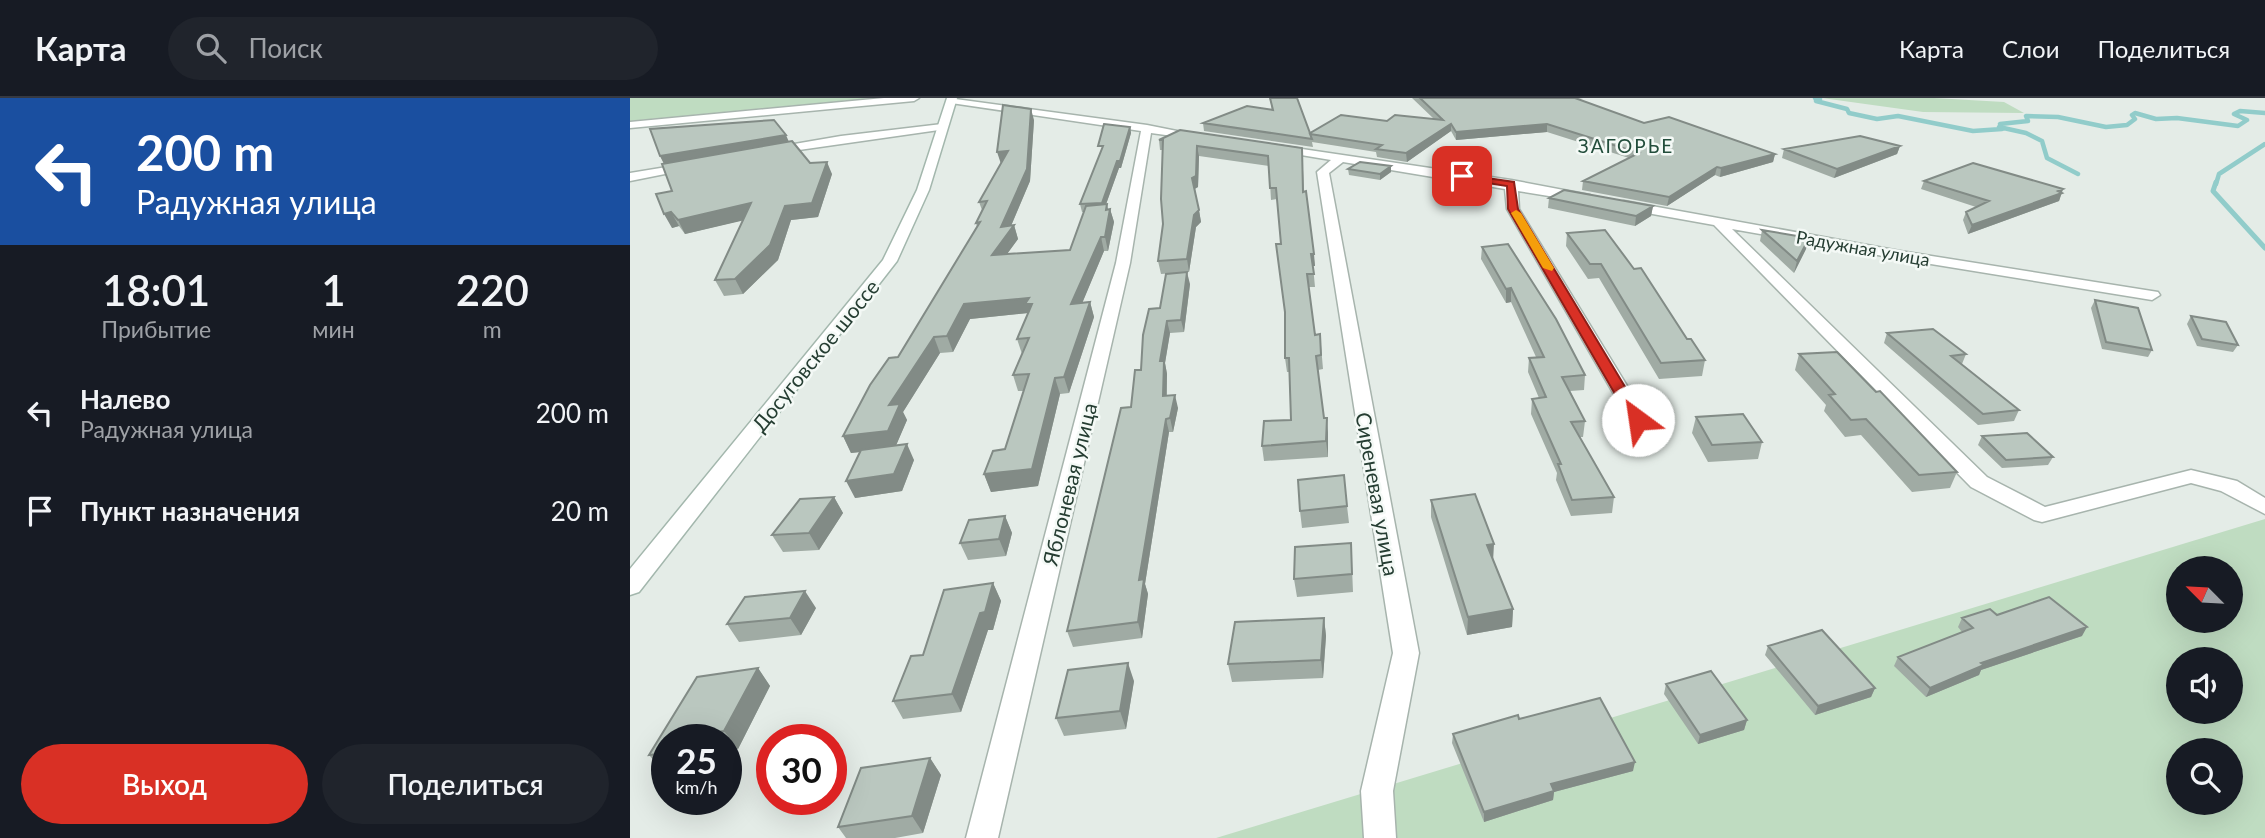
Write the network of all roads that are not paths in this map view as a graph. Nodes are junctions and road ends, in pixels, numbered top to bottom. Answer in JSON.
{"nodes":[{"id":1,"x":914,"y":98,"type":"edge"},
{"id":2,"x":951,"y":99,"type":"edge"},
{"id":3,"x":630,"y":125,"type":"edge"},
{"id":4,"x":942,"y":127,"type":"junction"},
{"id":5,"x":1147,"y":128,"type":"junction"},
{"id":6,"x":1212,"y":138,"type":"edge"},
{"id":7,"x":1264,"y":146,"type":"edge"},
{"id":8,"x":762,"y":153,"type":"edge"},
{"id":9,"x":1341,"y":158,"type":"junction"},
{"id":10,"x":709,"y":162,"type":"edge"},
{"id":11,"x":630,"y":177,"type":"edge"},
{"id":12,"x":1511,"y":184,"type":"junction"},
{"id":13,"x":1719,"y":223,"type":"junction"},
{"id":14,"x":2152,"y":295,"type":"dead end"},
{"id":15,"x":1652,"y":443,"type":"dead end"},
{"id":16,"x":2265,"y":507,"type":"edge"},
{"id":17,"x":630,"y":586,"type":"edge"},
{"id":18,"x":982,"y":838,"type":"edge"},
{"id":19,"x":1380,"y":838,"type":"edge"}],
"edges":[{"from":1,"to":3,"type":"street"},
{"from":2,"to":4,"type":"street","name":"Досуговское шоссе"},
{"from":2,"to":5,"type":"street"},
{"from":4,"to":8,"type":"street"},
{"from":4,"to":17,"type":"street","name":"Досуговское шоссе"},
{"from":5,"to":6,"type":"street"},
{"from":5,"to":18,"type":"street","name":"Яблоневая улица"},
{"from":7,"to":9,"type":"street","name":"Радужная улица"},
{"from":9,"to":12,"type":"street","name":"Радужная улица"},
{"from":9,"to":19,"type":"street","name":"Сиреневая улица"},
{"from":10,"to":11,"type":"street"},
{"from":12,"to":13,"type":"street","name":"Радужная улица"},
{"from":12,"to":15,"type":"street"},
{"from":13,"to":14,"type":"street","name":"Радужная улица"},
{"from":13,"to":16,"type":"street"}]}
